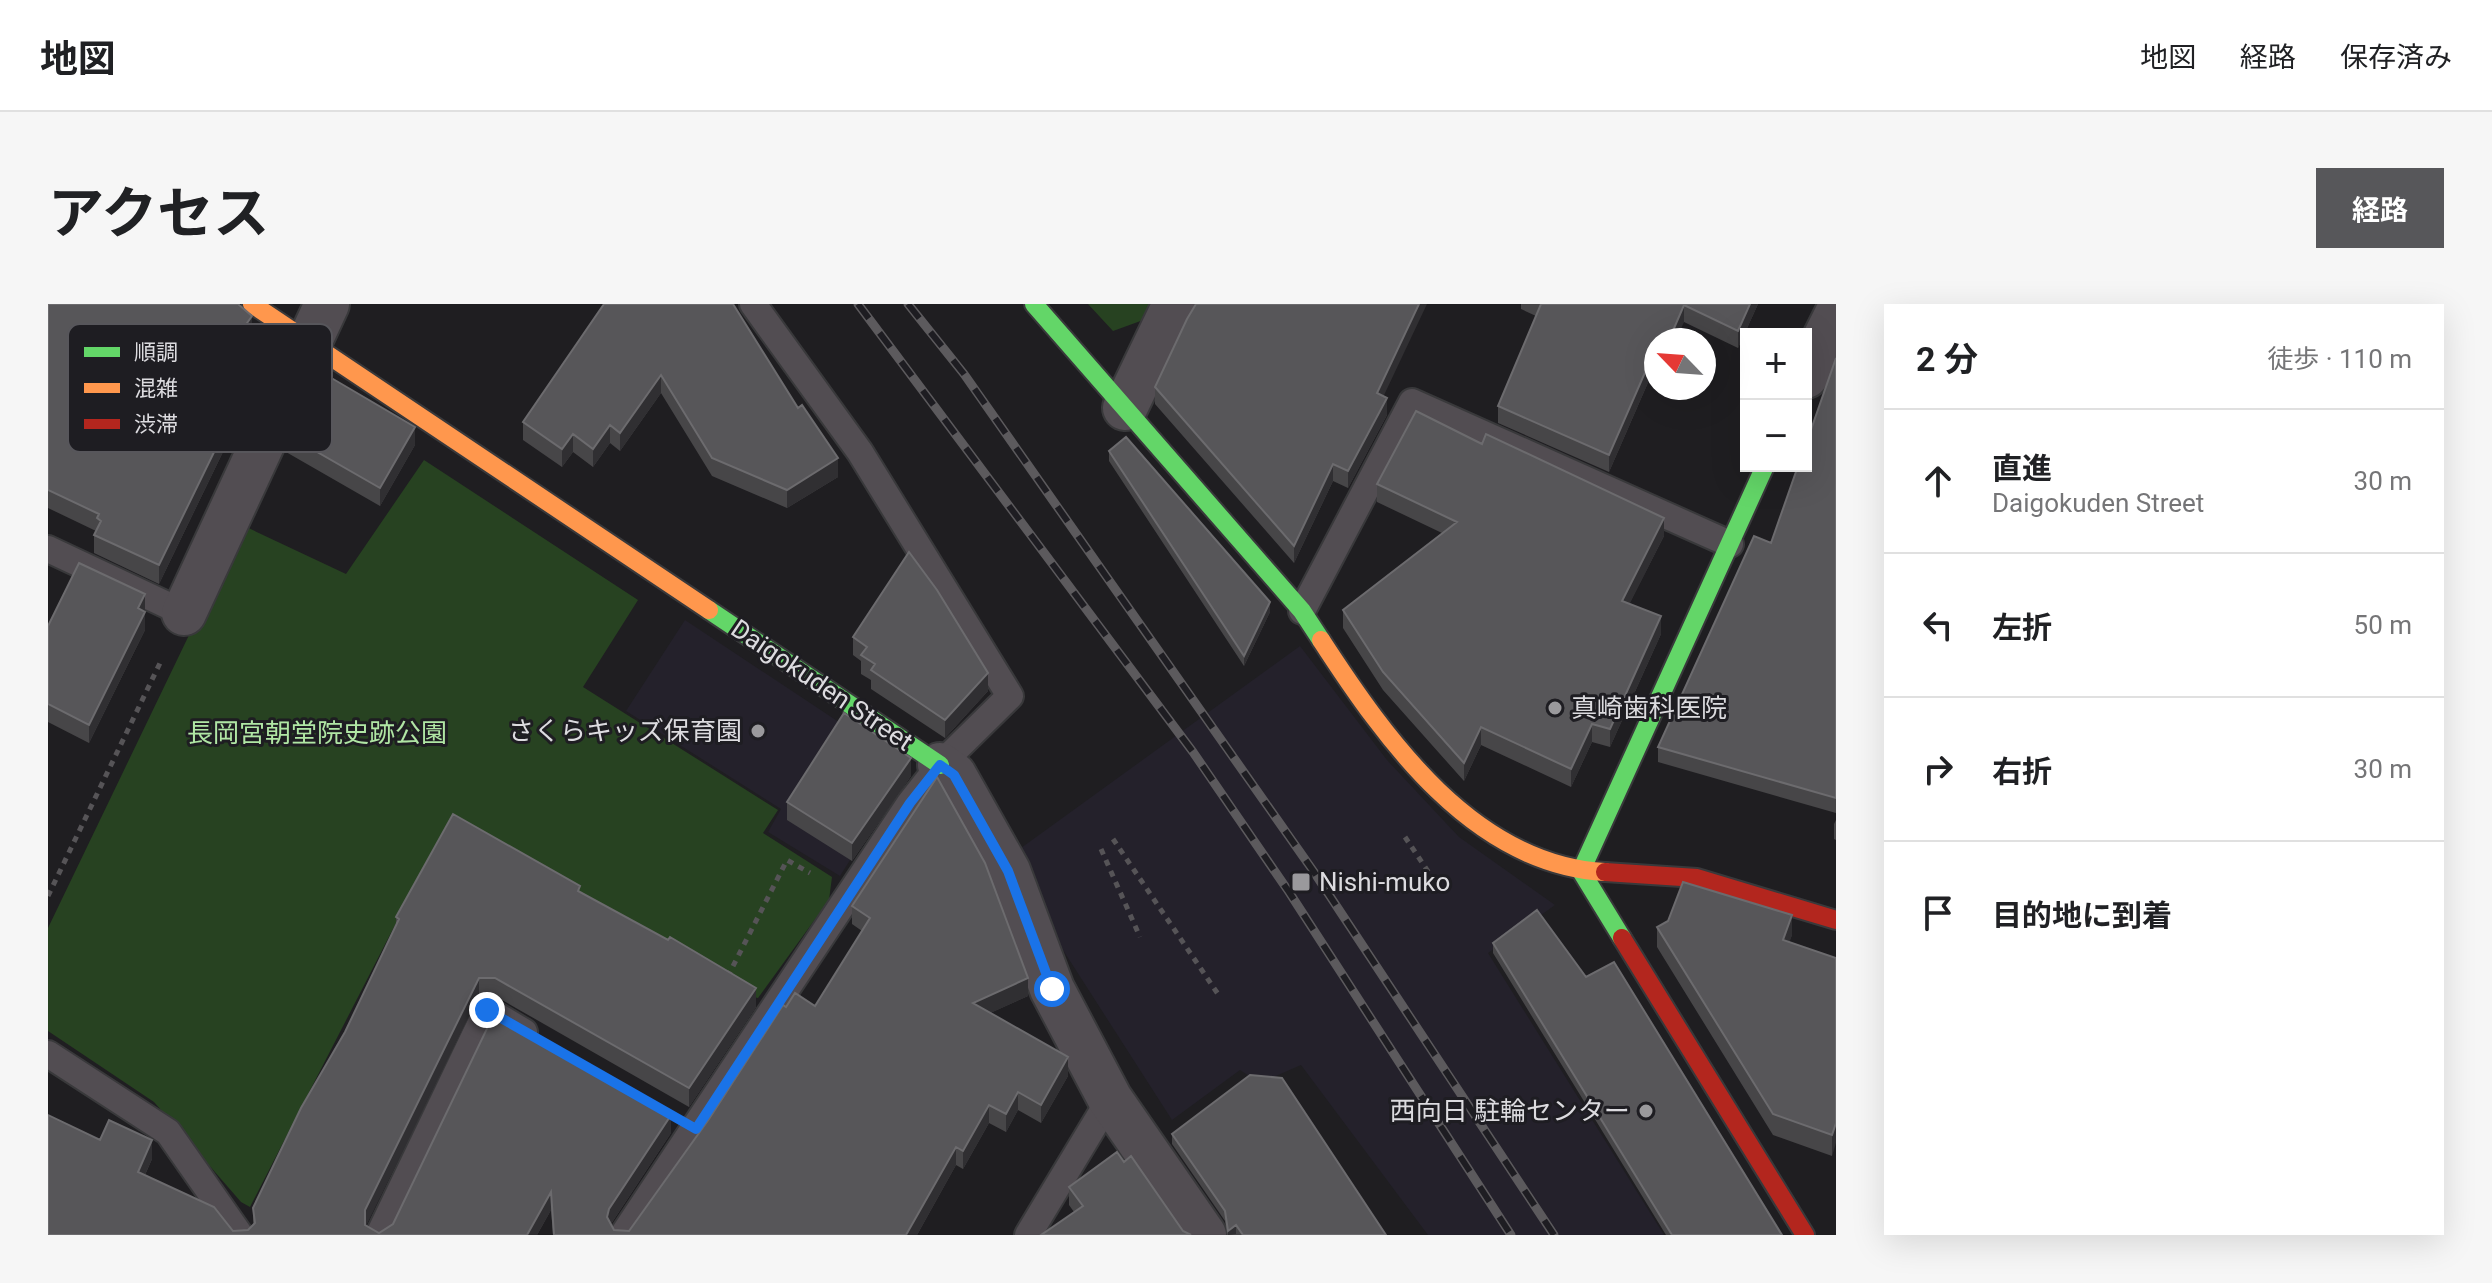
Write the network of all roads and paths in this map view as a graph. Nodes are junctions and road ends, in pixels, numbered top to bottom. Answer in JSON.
{"nodes":[{"id":1,"x":252,"y":304,"type":"edge"},
{"id":2,"x":327,"y":304,"type":"edge"},
{"id":3,"x":753,"y":304,"type":"edge"},
{"id":4,"x":1034,"y":304,"type":"edge"},
{"id":5,"x":1175,"y":304,"type":"edge"},
{"id":6,"x":1836,"y":316,"type":"edge"},
{"id":7,"x":280,"y":324,"type":"edge"},
{"id":8,"x":318,"y":324,"type":"edge"},
{"id":9,"x":332,"y":360,"type":"edge"},
{"id":10,"x":1819,"y":364,"type":"edge"},
{"id":11,"x":1125,"y":408,"type":"junction"},
{"id":12,"x":258,"y":452,"type":"edge"},
{"id":13,"x":1762,"y":472,"type":"edge"},
{"id":14,"x":1730,"y":544,"type":"junction"},
{"id":15,"x":48,"y":549,"type":"edge"},
{"id":16,"x":1302,"y":611,"type":"junction"},
{"id":17,"x":184,"y":613,"type":"junction"},
{"id":18,"x":940,"y":765,"type":"junction"},
{"id":19,"x":1113,"y":839,"type":"dead end"},
{"id":20,"x":1101,"y":849,"type":"dead end"},
{"id":21,"x":787,"y":860,"type":"dead end"},
{"id":22,"x":1581,"y":871,"type":"junction"},
{"id":23,"x":48,"y":896,"type":"edge"},
{"id":24,"x":1836,"y":920,"type":"edge"},
{"id":25,"x":1140,"y":937,"type":"dead end"},
{"id":26,"x":722,"y":971,"type":"edge"},
{"id":27,"x":1220,"y":997,"type":"dead end"},
{"id":28,"x":552,"y":1047,"type":"edge"},
{"id":29,"x":48,"y":1054,"type":"edge"},
{"id":30,"x":1110,"y":1099,"type":"junction"},
{"id":31,"x":669,"y":1114,"type":"edge"},
{"id":32,"x":696,"y":1129,"type":"junction"},
{"id":33,"x":240,"y":1235,"type":"edge"},
{"id":34,"x":379,"y":1235,"type":"edge"},
{"id":35,"x":623,"y":1235,"type":"edge"},
{"id":36,"x":1028,"y":1235,"type":"edge"},
{"id":37,"x":1204,"y":1235,"type":"edge"},
{"id":38,"x":1805,"y":1235,"type":"edge"}],
"edges":[{"from":1,"to":7,"type":"street","name":"Daigokuden Street"},
{"from":2,"to":8,"type":"street"},
{"from":3,"to":18,"type":"lane"},
{"from":4,"to":11,"type":"street"},
{"from":5,"to":11,"type":"street"},
{"from":6,"to":10,"type":"street"},
{"from":9,"to":18,"type":"street","name":"Daigokuden Street"},
{"from":11,"to":16,"type":"street"},
{"from":12,"to":17,"type":"street"},
{"from":13,"to":14,"type":"street"},
{"from":14,"to":16,"type":"lane"},
{"from":14,"to":22,"type":"street"},
{"from":15,"to":17,"type":"lane"},
{"from":16,"to":22,"type":"street"},
{"from":17,"to":23,"type":"path"},
{"from":18,"to":30,"type":"street","name":"Daigokuden Street"},
{"from":18,"to":32,"type":"lane"},
{"from":19,"to":27,"type":"path"},
{"from":20,"to":25,"type":"path"},
{"from":21,"to":26,"type":"path"},
{"from":22,"to":24,"type":"street"},
{"from":22,"to":38,"type":"street"},
{"from":28,"to":34,"type":"lane"},
{"from":29,"to":33,"type":"lane"},
{"from":30,"to":36,"type":"lane"},
{"from":30,"to":37,"type":"street","name":"Daigokuden Street"},
{"from":31,"to":32,"type":"lane"},
{"from":32,"to":35,"type":"lane"}]}
